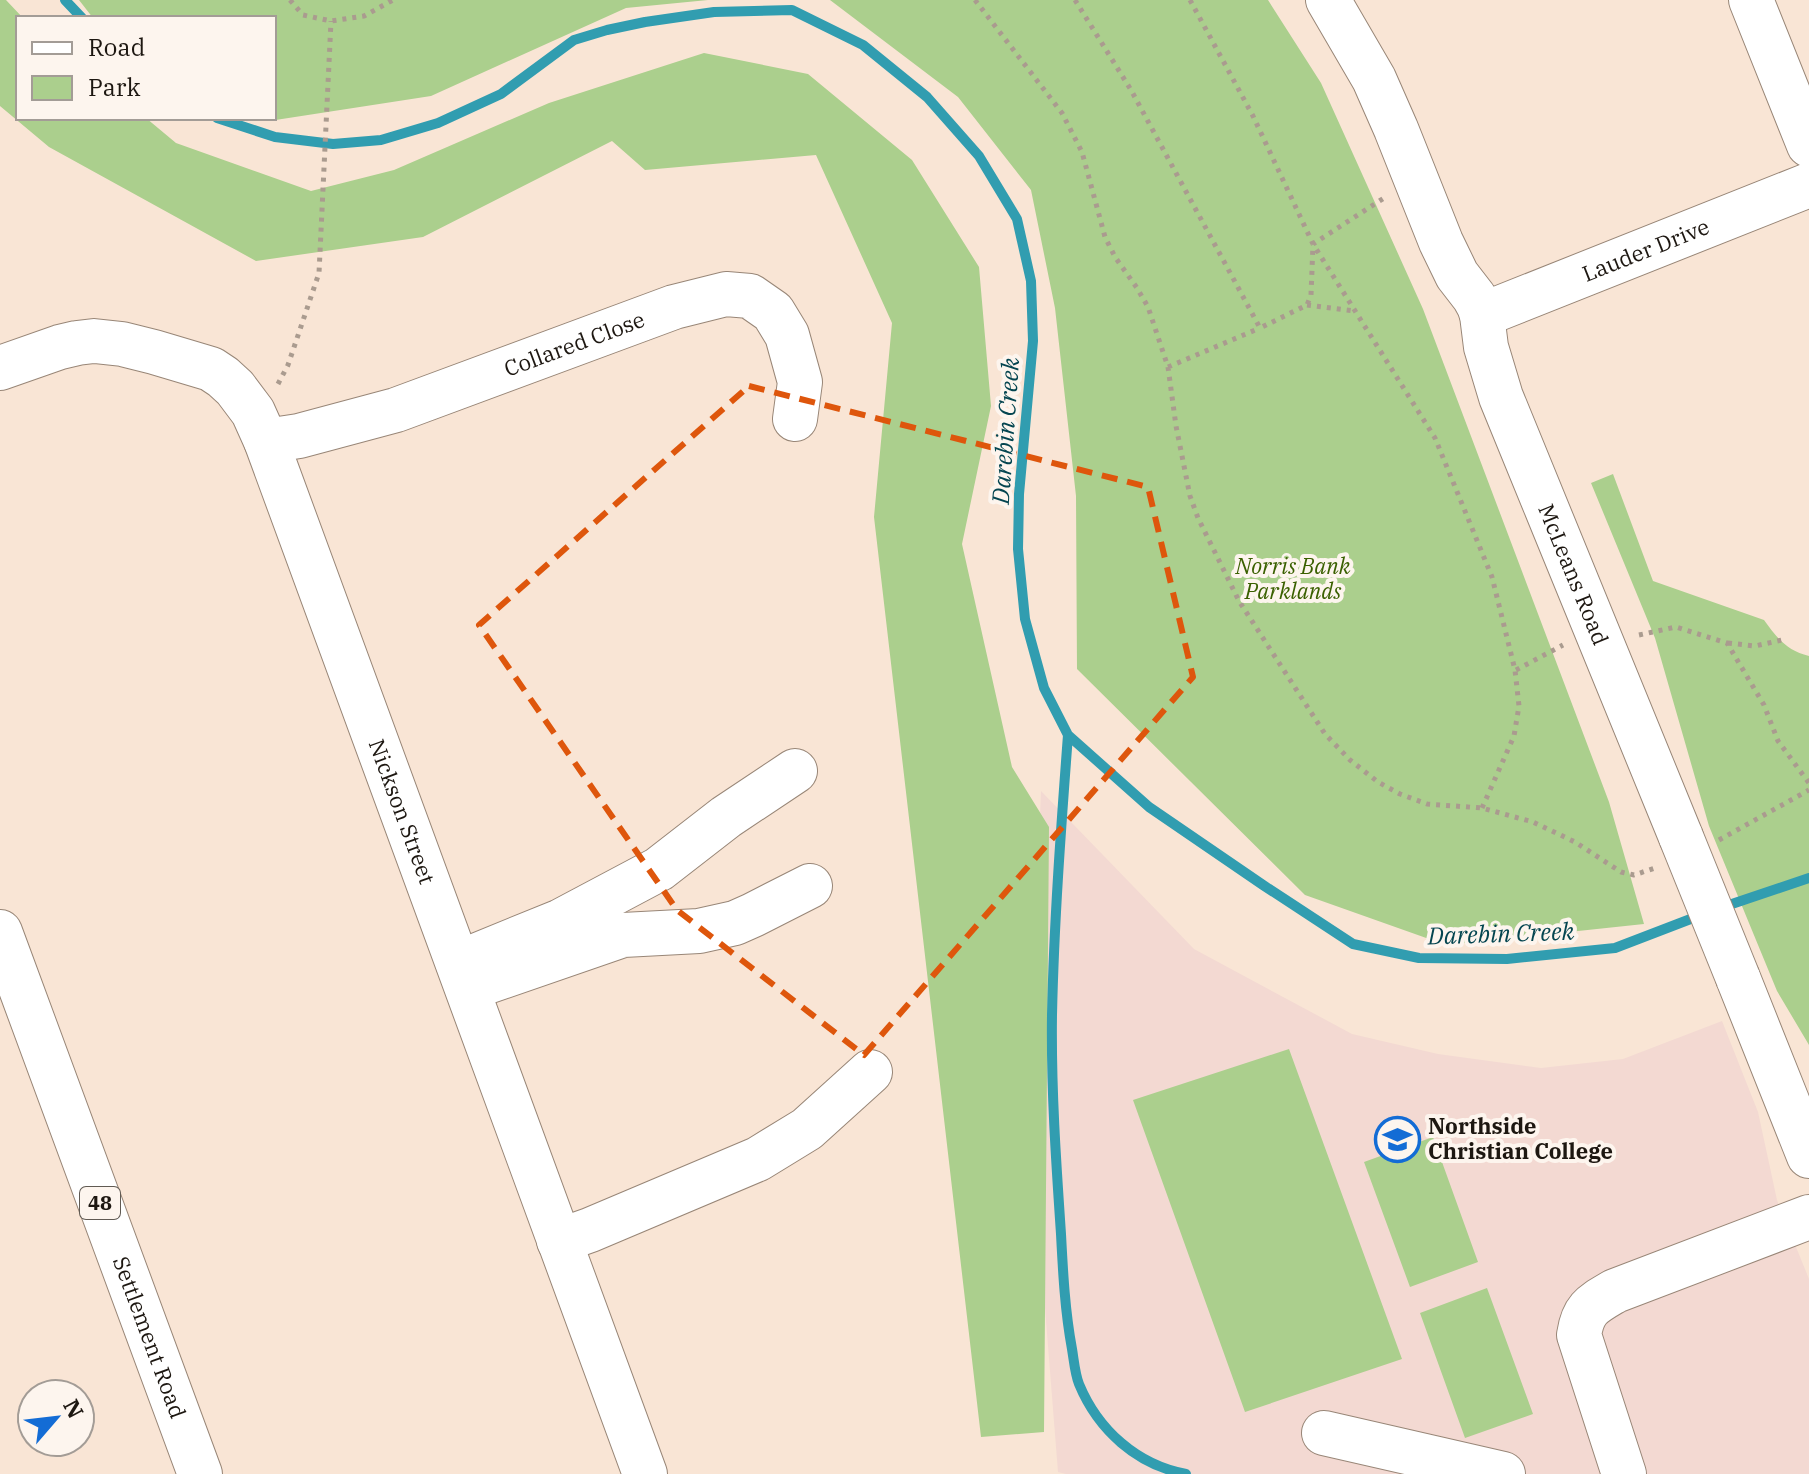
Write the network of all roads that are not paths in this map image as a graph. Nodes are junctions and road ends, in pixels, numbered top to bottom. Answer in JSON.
{"nodes":[{"id":1,"x":1328,"y":0,"type":"edge"},
{"id":2,"x":1751,"y":0,"type":"edge"},
{"id":3,"x":1809,"y":145,"type":"edge"},
{"id":4,"x":1809,"y":185,"type":"edge"},
{"id":5,"x":1482,"y":315,"type":"junction"},
{"id":6,"x":0,"y":368,"type":"edge"},
{"id":7,"x":795,"y":419,"type":"dead end"},
{"id":8,"x":260,"y":427,"type":"junction"},
{"id":9,"x":795,"y":771,"type":"dead end"},
{"id":10,"x":810,"y":886,"type":"dead end"},
{"id":11,"x":3,"y":950,"type":"edge"},
{"id":12,"x":462,"y":976,"type":"junction"},
{"id":13,"x":870,"y":1072,"type":"dead end"},
{"id":14,"x":1809,"y":1156,"type":"edge"},
{"id":15,"x":1809,"y":1217,"type":"edge"},
{"id":16,"x":559,"y":1241,"type":"junction"},
{"id":17,"x":1324,"y":1433,"type":"dead end"},
{"id":18,"x":200,"y":1474,"type":"edge"},
{"id":19,"x":645,"y":1474,"type":"edge"},
{"id":20,"x":1503,"y":1474,"type":"edge"},
{"id":21,"x":1624,"y":1474,"type":"edge"}],
"edges":[{"from":1,"to":5,"type":"street","name":"McLeans Road"},
{"from":2,"to":3,"type":"street"},
{"from":4,"to":5,"type":"street","name":"Lauder Drive"},
{"from":5,"to":14,"type":"street","name":"McLeans Road","bridge":true},
{"from":6,"to":8,"type":"street","name":"Nickson Street"},
{"from":7,"to":8,"type":"street","name":"Collared Close"},
{"from":8,"to":12,"type":"street","name":"Nickson Street"},
{"from":9,"to":12,"type":"street"},
{"from":10,"to":12,"type":"street"},
{"from":11,"to":18,"type":"street","name":"Settlement Road","number":"48"},
{"from":12,"to":16,"type":"street","name":"Nickson Street"},
{"from":13,"to":16,"type":"street"},
{"from":15,"to":21,"type":"street"},
{"from":16,"to":19,"type":"street","name":"Nickson Street"},
{"from":17,"to":20,"type":"street"}]}
